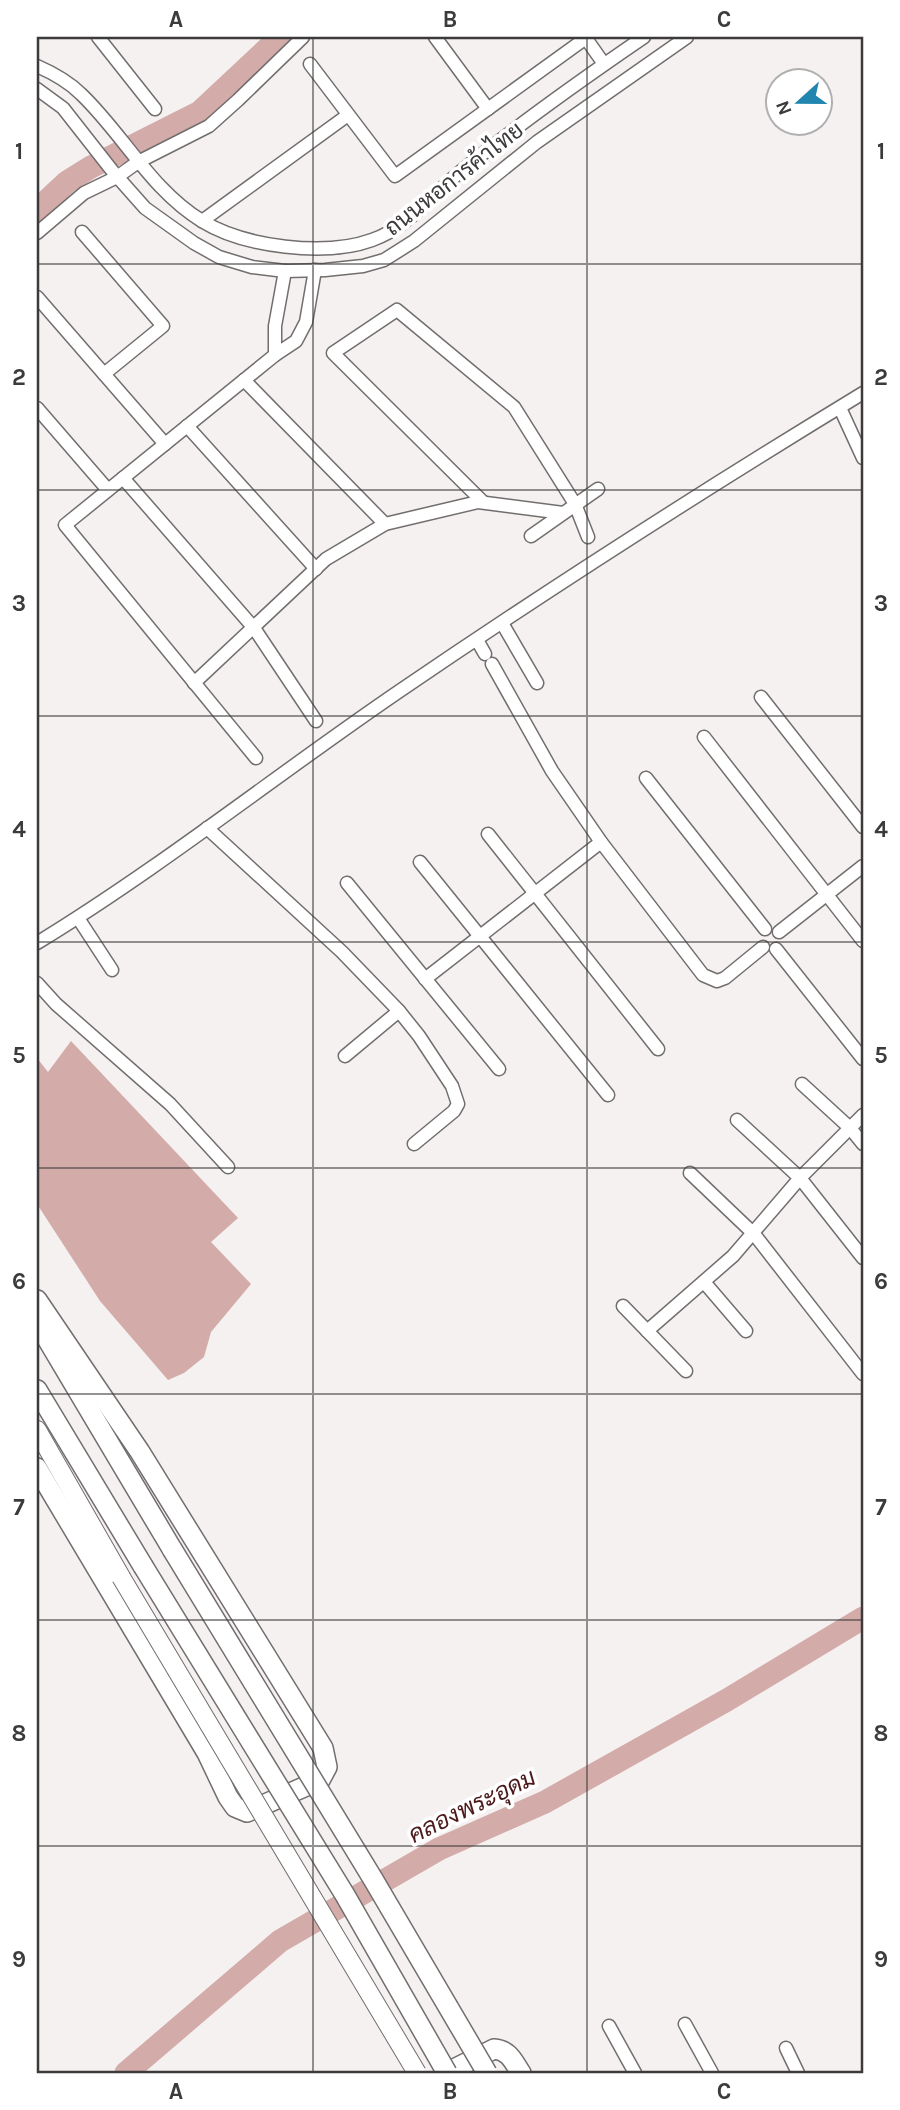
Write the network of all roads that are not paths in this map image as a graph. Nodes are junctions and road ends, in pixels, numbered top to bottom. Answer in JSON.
{"nodes":[{"id":1,"x":303,"y":37,"type":"edge"},
{"id":2,"x":435,"y":37,"type":"edge"},
{"id":3,"x":644,"y":37,"type":"edge"},
{"id":4,"x":687,"y":37,"type":"edge"},
{"id":5,"x":585,"y":38,"type":"edge"},
{"id":6,"x":105,"y":40,"type":"edge"},
{"id":7,"x":310,"y":64,"type":"dead end"},
{"id":8,"x":604,"y":64,"type":"junction"},
{"id":9,"x":37,"y":66,"type":"edge"},
{"id":10,"x":37,"y":89,"type":"edge"},
{"id":11,"x":155,"y":109,"type":"dead end"},
{"id":12,"x":488,"y":109,"type":"junction"},
{"id":13,"x":348,"y":115,"type":"junction"},
{"id":14,"x":136,"y":160,"type":"junction"},
{"id":15,"x":116,"y":175,"type":"junction"},
{"id":16,"x":202,"y":221,"type":"junction"},
{"id":17,"x":82,"y":232,"type":"dead end"},
{"id":18,"x":37,"y":233,"type":"edge"},
{"id":19,"x":316,"y":270,"type":"junction"},
{"id":20,"x":285,"y":271,"type":"junction"},
{"id":21,"x":37,"y":297,"type":"edge"},
{"id":22,"x":275,"y":355,"type":"junction"},
{"id":23,"x":104,"y":374,"type":"junction"},
{"id":24,"x":244,"y":380,"type":"junction"},
{"id":25,"x":863,"y":393,"type":"edge"},
{"id":26,"x":37,"y":408,"type":"edge"},
{"id":27,"x":840,"y":408,"type":"junction"},
{"id":28,"x":187,"y":426,"type":"junction"},
{"id":29,"x":165,"y":444,"type":"junction"},
{"id":30,"x":863,"y":458,"type":"edge"},
{"id":31,"x":122,"y":478,"type":"junction"},
{"id":32,"x":598,"y":489,"type":"dead end"},
{"id":33,"x":108,"y":490,"type":"junction"},
{"id":34,"x":483,"y":502,"type":"junction"},
{"id":35,"x":575,"y":505,"type":"junction"},
{"id":36,"x":563,"y":513,"type":"junction"},
{"id":37,"x":385,"y":524,"type":"junction"},
{"id":38,"x":531,"y":536,"type":"dead end"},
{"id":39,"x":588,"y":537,"type":"dead end"},
{"id":40,"x":316,"y":569,"type":"junction"},
{"id":41,"x":502,"y":624,"type":"junction"},
{"id":42,"x":254,"y":628,"type":"junction"},
{"id":43,"x":477,"y":640,"type":"junction"},
{"id":44,"x":537,"y":682,"type":"dead end"},
{"id":45,"x":194,"y":683,"type":"junction"},
{"id":46,"x":761,"y":697,"type":"dead end"},
{"id":47,"x":316,"y":721,"type":"dead end"},
{"id":48,"x":704,"y":737,"type":"dead end"},
{"id":49,"x":256,"y":758,"type":"dead end"},
{"id":50,"x":646,"y":778,"type":"dead end"},
{"id":51,"x":863,"y":827,"type":"edge"},
{"id":52,"x":207,"y":828,"type":"junction"},
{"id":53,"x":488,"y":834,"type":"dead end"},
{"id":54,"x":601,"y":842,"type":"junction"},
{"id":55,"x":420,"y":862,"type":"dead end"},
{"id":56,"x":863,"y":866,"type":"edge"},
{"id":57,"x":347,"y":883,"type":"dead end"},
{"id":58,"x":535,"y":893,"type":"junction"},
{"id":59,"x":827,"y":894,"type":"junction"},
{"id":60,"x":78,"y":918,"type":"junction"},
{"id":61,"x":765,"y":929,"type":"junction"},
{"id":62,"x":779,"y":932,"type":"junction"},
{"id":63,"x":481,"y":936,"type":"junction"},
{"id":64,"x":863,"y":941,"type":"edge"},
{"id":65,"x":37,"y":943,"type":"edge"},
{"id":66,"x":763,"y":947,"type":"junction"},
{"id":67,"x":776,"y":949,"type":"junction"},
{"id":68,"x":112,"y":970,"type":"dead end"},
{"id":69,"x":425,"y":979,"type":"junction"},
{"id":70,"x":37,"y":983,"type":"edge"},
{"id":71,"x":399,"y":1011,"type":"junction"},
{"id":72,"x":658,"y":1049,"type":"dead end"},
{"id":73,"x":345,"y":1056,"type":"dead end"},
{"id":74,"x":863,"y":1059,"type":"edge"},
{"id":75,"x":499,"y":1069,"type":"dead end"},
{"id":76,"x":802,"y":1084,"type":"dead end"},
{"id":77,"x":608,"y":1095,"type":"dead end"},
{"id":78,"x":863,"y":1115,"type":"edge"},
{"id":79,"x":737,"y":1120,"type":"dead end"},
{"id":80,"x":850,"y":1128,"type":"junction"},
{"id":81,"x":414,"y":1144,"type":"dead end"},
{"id":82,"x":863,"y":1144,"type":"edge"},
{"id":83,"x":228,"y":1167,"type":"dead end"},
{"id":84,"x":690,"y":1173,"type":"dead end"},
{"id":85,"x":800,"y":1178,"type":"junction"},
{"id":86,"x":754,"y":1234,"type":"junction"},
{"id":87,"x":863,"y":1258,"type":"edge"},
{"id":88,"x":704,"y":1282,"type":"junction"},
{"id":89,"x":37,"y":1300,"type":"edge"},
{"id":90,"x":623,"y":1306,"type":"dead end"},
{"id":91,"x":37,"y":1322,"type":"edge"},
{"id":92,"x":647,"y":1331,"type":"junction"},
{"id":93,"x":746,"y":1331,"type":"dead end"},
{"id":94,"x":686,"y":1371,"type":"dead end"},
{"id":95,"x":863,"y":1374,"type":"edge"},
{"id":96,"x":37,"y":1390,"type":"edge"},
{"id":97,"x":37,"y":1430,"type":"edge"},
{"id":98,"x":37,"y":1468,"type":"edge"},
{"id":99,"x":42,"y":1490,"type":"edge"},
{"id":100,"x":685,"y":2024,"type":"dead end"},
{"id":101,"x":609,"y":2026,"type":"dead end"},
{"id":102,"x":786,"y":2049,"type":"dead end"},
{"id":103,"x":417,"y":2073,"type":"edge"},
{"id":104,"x":447,"y":2073,"type":"edge"},
{"id":105,"x":487,"y":2073,"type":"edge"},
{"id":106,"x":521,"y":2073,"type":"edge"},
{"id":107,"x":635,"y":2073,"type":"edge"},
{"id":108,"x":712,"y":2073,"type":"edge"},
{"id":109,"x":799,"y":2073,"type":"edge"}],
"edges":[{"from":1,"to":14,"type":"street"},
{"from":2,"to":12,"type":"street"},
{"from":3,"to":8,"type":"street","name":"ถนนหอการค้าไทย"},
{"from":4,"to":19,"type":"street","name":"ถนนหอการค้าไทย"},
{"from":5,"to":8,"type":"street"},
{"from":5,"to":12,"type":"street"},
{"from":6,"to":11,"type":"street"},
{"from":7,"to":13,"type":"street"},
{"from":8,"to":16,"type":"street","name":"ถนนหอการค้าไทย"},
{"from":9,"to":14,"type":"street","name":"ถนนหอการค้าไทย"},
{"from":10,"to":15,"type":"street","name":"ถนนหอการค้าไทย"},
{"from":12,"to":13,"type":"street"},
{"from":13,"to":16,"type":"street"},
{"from":14,"to":15,"type":"street"},
{"from":14,"to":16,"type":"street","name":"ถนนหอการค้าไทย"},
{"from":15,"to":18,"type":"street"},
{"from":15,"to":20,"type":"street","name":"ถนนหอการค้าไทย"},
{"from":17,"to":23,"type":"street"},
{"from":19,"to":20,"type":"street","name":"ถนนหอการค้าไทย"},
{"from":19,"to":22,"type":"street"},
{"from":20,"to":22,"type":"street"},
{"from":21,"to":23,"type":"street"},
{"from":22,"to":24,"type":"street"},
{"from":23,"to":29,"type":"street"},
{"from":24,"to":28,"type":"street"},
{"from":24,"to":37,"type":"street"},
{"from":25,"to":27,"type":"street"},
{"from":26,"to":33,"type":"street"},
{"from":27,"to":30,"type":"street"},
{"from":27,"to":41,"type":"street"},
{"from":28,"to":29,"type":"street"},
{"from":28,"to":40,"type":"street"},
{"from":29,"to":31,"type":"street"},
{"from":31,"to":33,"type":"street"},
{"from":31,"to":42,"type":"street"},
{"from":32,"to":35,"type":"street"},
{"from":33,"to":45,"type":"street"},
{"from":34,"to":35,"type":"street"},
{"from":34,"to":36,"type":"street"},
{"from":34,"to":37,"type":"street"},
{"from":35,"to":36,"type":"street"},
{"from":35,"to":39,"type":"street"},
{"from":36,"to":38,"type":"street"},
{"from":37,"to":40,"type":"street"},
{"from":40,"to":42,"type":"street"},
{"from":41,"to":43,"type":"street"},
{"from":41,"to":44,"type":"street"},
{"from":42,"to":45,"type":"street"},
{"from":42,"to":47,"type":"street"},
{"from":43,"to":52,"type":"street"},
{"from":43,"to":54,"type":"street"},
{"from":45,"to":49,"type":"street"},
{"from":46,"to":51,"type":"street"},
{"from":48,"to":59,"type":"street"},
{"from":50,"to":61,"type":"street"},
{"from":52,"to":60,"type":"street"},
{"from":52,"to":71,"type":"street"},
{"from":53,"to":58,"type":"street"},
{"from":54,"to":58,"type":"street"},
{"from":54,"to":66,"type":"street"},
{"from":55,"to":63,"type":"street"},
{"from":56,"to":59,"type":"street"},
{"from":57,"to":69,"type":"street"},
{"from":58,"to":63,"type":"street"},
{"from":58,"to":72,"type":"street"},
{"from":59,"to":62,"type":"street"},
{"from":59,"to":64,"type":"street"},
{"from":60,"to":65,"type":"street"},
{"from":60,"to":68,"type":"street"},
{"from":61,"to":62,"type":"street"},
{"from":61,"to":66,"type":"street"},
{"from":62,"to":67,"type":"street"},
{"from":63,"to":69,"type":"street"},
{"from":63,"to":77,"type":"street"},
{"from":66,"to":67,"type":"street"},
{"from":67,"to":74,"type":"street"},
{"from":69,"to":75,"type":"street"},
{"from":70,"to":83,"type":"street"},
{"from":71,"to":73,"type":"street"},
{"from":71,"to":81,"type":"street"},
{"from":76,"to":80,"type":"street"},
{"from":78,"to":80,"type":"street"},
{"from":79,"to":85,"type":"street"},
{"from":80,"to":82,"type":"street"},
{"from":80,"to":85,"type":"street"},
{"from":84,"to":86,"type":"street"},
{"from":85,"to":86,"type":"street"},
{"from":85,"to":87,"type":"street"},
{"from":86,"to":88,"type":"street"},
{"from":86,"to":95,"type":"street"},
{"from":88,"to":92,"type":"street"},
{"from":88,"to":93,"type":"street"},
{"from":89,"to":99,"type":"main road"},
{"from":90,"to":92,"type":"street"},
{"from":91,"to":105,"type":"main road","bridge":true},
{"from":92,"to":94,"type":"street"},
{"from":96,"to":104,"type":"main road","bridge":true},
{"from":97,"to":103,"type":"main road","bridge":true},
{"from":98,"to":99,"type":"main road"},
{"from":100,"to":108,"type":"street"},
{"from":101,"to":107,"type":"street"},
{"from":102,"to":109,"type":"street"},
{"from":104,"to":106,"type":"main road"}]}
